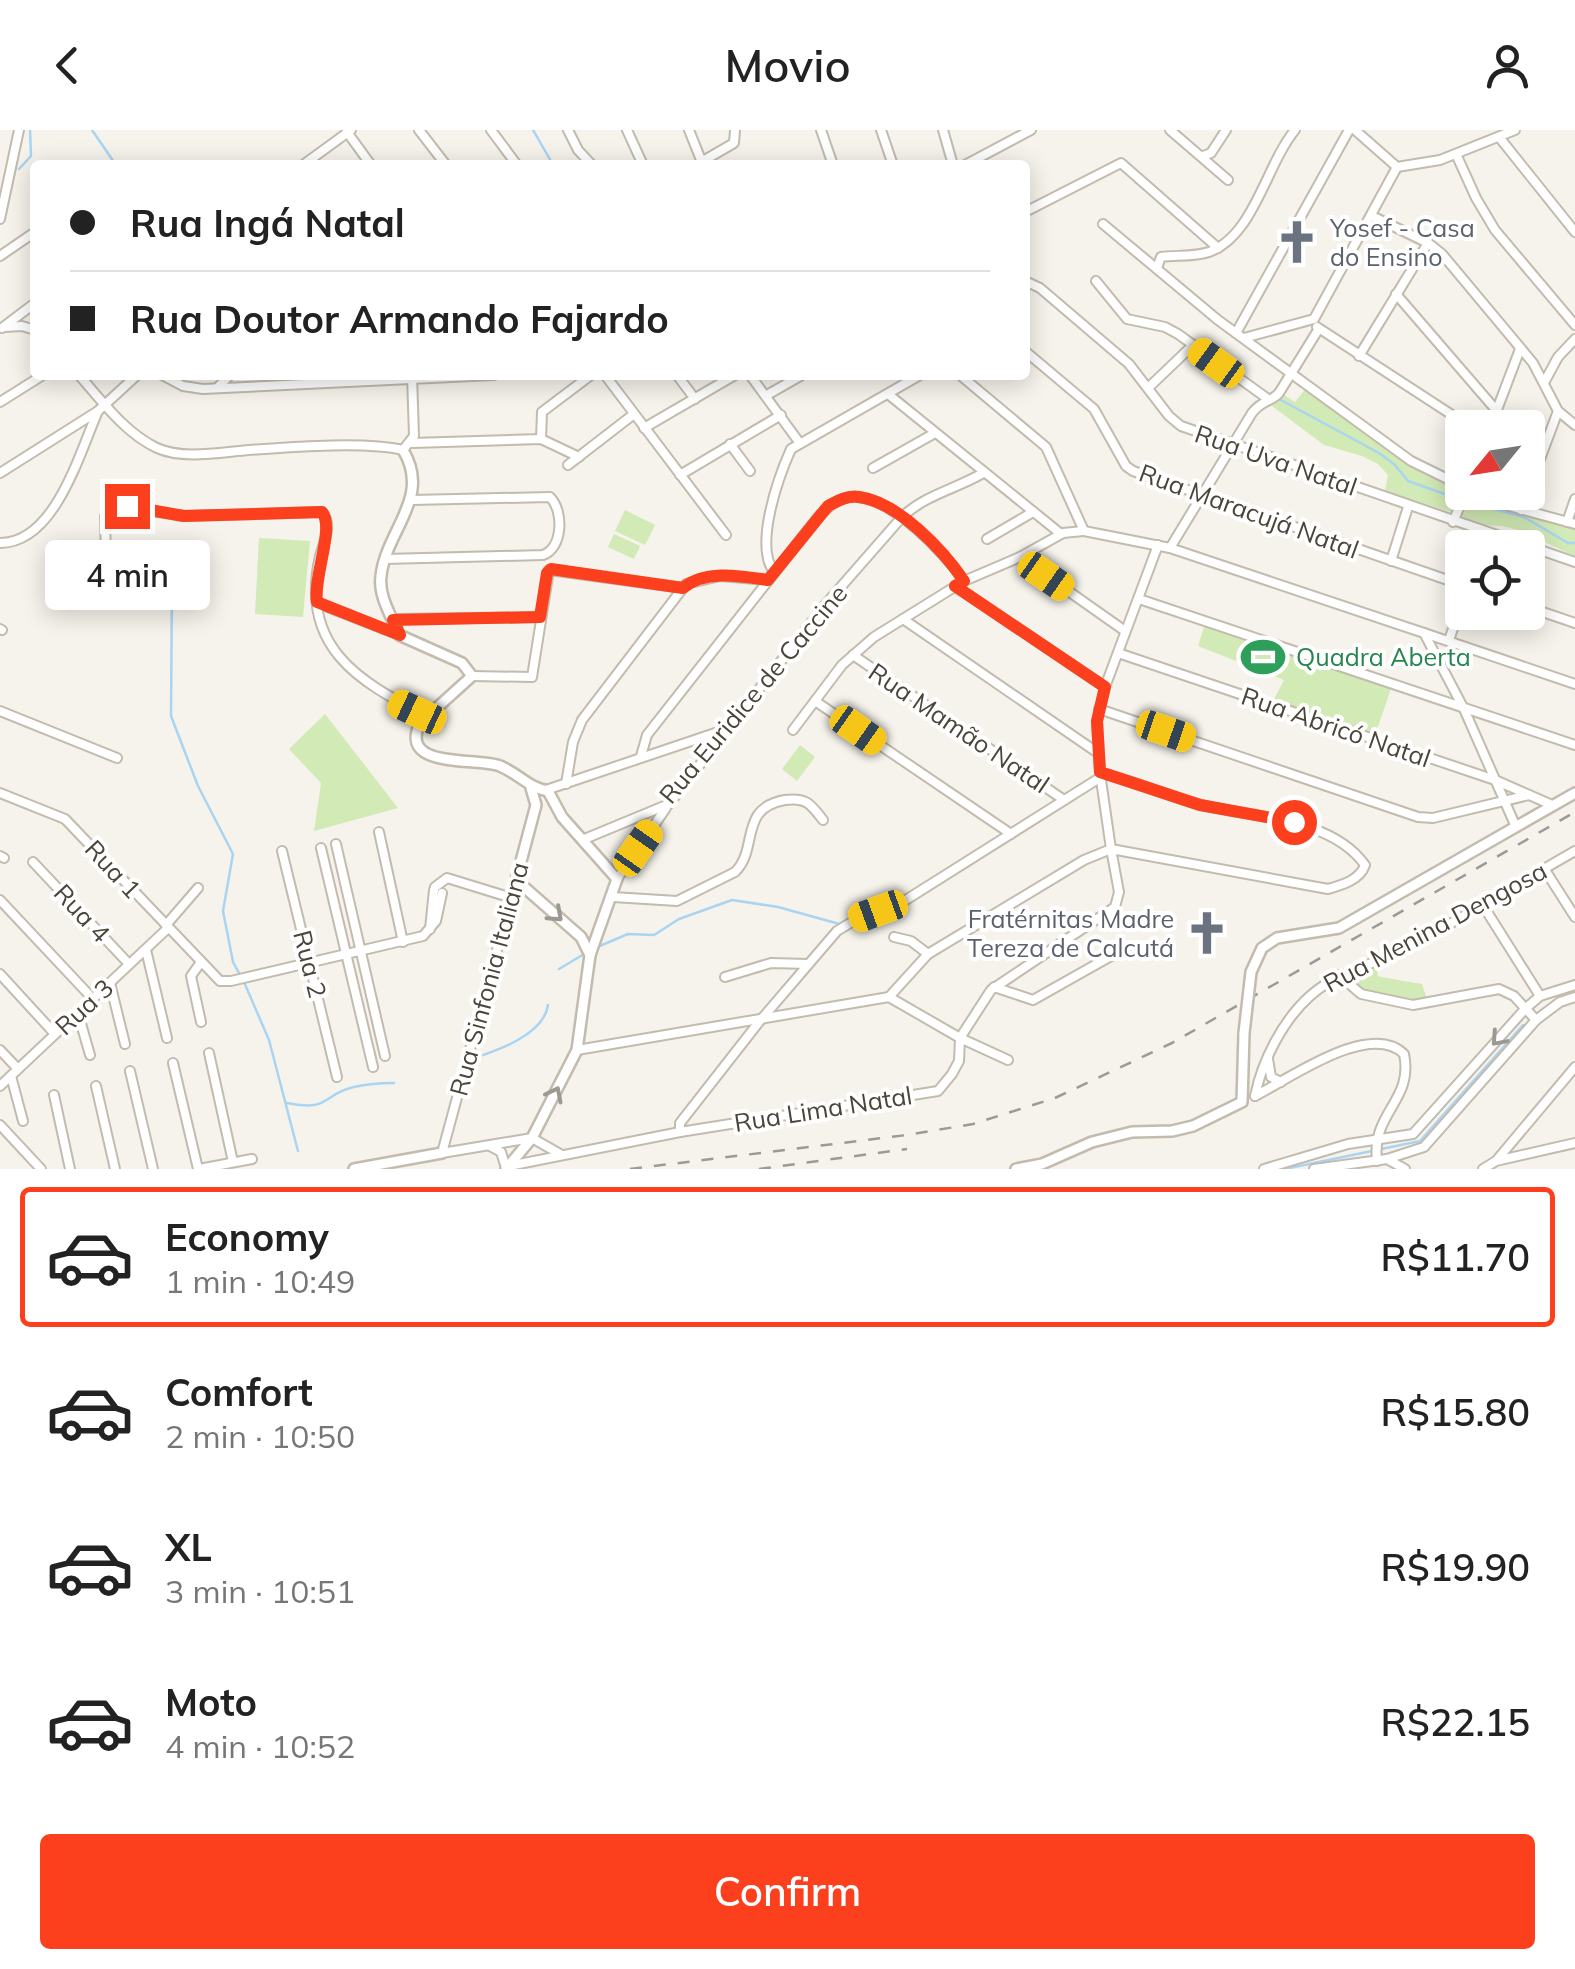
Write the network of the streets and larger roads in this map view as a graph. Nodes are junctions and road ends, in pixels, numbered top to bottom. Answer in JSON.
{"nodes":[{"id":1,"x":19,"y":130,"type":"edge"},
{"id":2,"x":419,"y":130,"type":"edge"},
{"id":3,"x":490,"y":130,"type":"edge"},
{"id":4,"x":568,"y":130,"type":"edge"},
{"id":5,"x":627,"y":130,"type":"edge"},
{"id":6,"x":689,"y":130,"type":"edge"},
{"id":7,"x":736,"y":130,"type":"edge"},
{"id":8,"x":821,"y":130,"type":"edge"},
{"id":9,"x":881,"y":130,"type":"edge"},
{"id":10,"x":943,"y":130,"type":"edge"},
{"id":11,"x":1030,"y":130,"type":"edge"},
{"id":12,"x":1170,"y":130,"type":"edge"},
{"id":13,"x":1226,"y":130,"type":"edge"},
{"id":14,"x":1295,"y":130,"type":"edge"},
{"id":15,"x":1352,"y":130,"type":"edge"},
{"id":16,"x":1515,"y":130,"type":"edge"},
{"id":17,"x":349,"y":131,"type":"edge"},
{"id":18,"x":1499,"y":137,"type":"junction"},
{"id":19,"x":1456,"y":154,"type":"junction"},
{"id":20,"x":1202,"y":156,"type":"junction"},
{"id":21,"x":310,"y":160,"type":"edge"},
{"id":22,"x":368,"y":160,"type":"edge"},
{"id":23,"x":442,"y":160,"type":"edge"},
{"id":24,"x":513,"y":160,"type":"edge"},
{"id":25,"x":587,"y":160,"type":"edge"},
{"id":26,"x":641,"y":160,"type":"edge"},
{"id":27,"x":702,"y":160,"type":"edge"},
{"id":28,"x":708,"y":160,"type":"edge"},
{"id":29,"x":831,"y":160,"type":"edge"},
{"id":30,"x":891,"y":160,"type":"edge"},
{"id":31,"x":952,"y":160,"type":"edge"},
{"id":32,"x":973,"y":160,"type":"edge"},
{"id":33,"x":1397,"y":167,"type":"junction"},
{"id":34,"x":1228,"y":180,"type":"dead end"},
{"id":35,"x":1030,"y":210,"type":"edge"},
{"id":36,"x":1372,"y":216,"type":"junction"},
{"id":37,"x":0,"y":220,"type":"edge"},
{"id":38,"x":1103,"y":224,"type":"dead end"},
{"id":39,"x":1575,"y":232,"type":"edge"},
{"id":40,"x":30,"y":235,"type":"edge"},
{"id":41,"x":1428,"y":243,"type":"junction"},
{"id":42,"x":1218,"y":248,"type":"junction"},
{"id":43,"x":0,"y":256,"type":"edge"},
{"id":44,"x":1156,"y":268,"type":"junction"},
{"id":45,"x":1096,"y":281,"type":"dead end"},
{"id":46,"x":1030,"y":283,"type":"edge"},
{"id":47,"x":1396,"y":294,"type":"junction"},
{"id":48,"x":30,"y":307,"type":"edge"},
{"id":49,"x":1314,"y":319,"type":"junction"},
{"id":50,"x":1575,"y":324,"type":"edge"},
{"id":51,"x":1,"y":328,"type":"edge"},
{"id":52,"x":30,"y":328,"type":"edge"},
{"id":53,"x":1318,"y":330,"type":"junction"},
{"id":54,"x":1240,"y":336,"type":"junction"},
{"id":55,"x":1575,"y":339,"type":"edge"},
{"id":56,"x":1192,"y":346,"type":"junction"},
{"id":57,"x":1520,"y":349,"type":"junction"},
{"id":58,"x":1030,"y":355,"type":"edge"},
{"id":59,"x":1359,"y":356,"type":"junction"},
{"id":60,"x":1291,"y":374,"type":"junction"},
{"id":61,"x":35,"y":380,"type":"edge"},
{"id":62,"x":81,"y":380,"type":"edge"},
{"id":63,"x":131,"y":380,"type":"edge"},
{"id":64,"x":172,"y":380,"type":"edge"},
{"id":65,"x":225,"y":380,"type":"edge"},
{"id":66,"x":359,"y":380,"type":"edge"},
{"id":67,"x":412,"y":380,"type":"edge"},
{"id":68,"x":584,"y":380,"type":"edge"},
{"id":69,"x":609,"y":380,"type":"edge"},
{"id":70,"x":681,"y":380,"type":"edge"},
{"id":71,"x":727,"y":380,"type":"edge"},
{"id":72,"x":754,"y":380,"type":"edge"},
{"id":73,"x":793,"y":380,"type":"edge"},
{"id":74,"x":912,"y":380,"type":"edge"},
{"id":75,"x":966,"y":380,"type":"edge"},
{"id":76,"x":1545,"y":381,"type":"junction"},
{"id":77,"x":217,"y":388,"type":"junction"},
{"id":78,"x":1148,"y":388,"type":"junction"},
{"id":79,"x":888,"y":394,"type":"junction"},
{"id":80,"x":767,"y":395,"type":"junction"},
{"id":81,"x":696,"y":398,"type":"junction"},
{"id":82,"x":1268,"y":399,"type":"junction"},
{"id":83,"x":0,"y":402,"type":"edge"},
{"id":84,"x":101,"y":408,"type":"junction"},
{"id":85,"x":1496,"y":410,"type":"joint"},
{"id":86,"x":1445,"y":411,"type":"edge"},
{"id":87,"x":1558,"y":411,"type":"junction"},
{"id":88,"x":634,"y":414,"type":"junction"},
{"id":89,"x":781,"y":415,"type":"junction"},
{"id":90,"x":1575,"y":425,"type":"edge"},
{"id":91,"x":644,"y":428,"type":"junction"},
{"id":92,"x":935,"y":433,"type":"junction"},
{"id":93,"x":542,"y":439,"type":"junction"},
{"id":94,"x":800,"y":442,"type":"junction"},
{"id":95,"x":730,"y":444,"type":"junction"},
{"id":96,"x":1232,"y":445,"type":"junction"},
{"id":97,"x":407,"y":446,"type":"junction"},
{"id":98,"x":1545,"y":447,"type":"edge"},
{"id":99,"x":578,"y":457,"type":"junction"},
{"id":100,"x":568,"y":466,"type":"dead end"},
{"id":101,"x":873,"y":468,"type":"dead end"},
{"id":102,"x":750,"y":471,"type":"dead end"},
{"id":103,"x":984,"y":472,"type":"junction"},
{"id":104,"x":0,"y":473,"type":"edge"},
{"id":105,"x":680,"y":475,"type":"junction"},
{"id":106,"x":1445,"y":479,"type":"edge"},
{"id":107,"x":1203,"y":495,"type":"junction"},
{"id":108,"x":412,"y":500,"type":"junction"},
{"id":109,"x":1575,"y":500,"type":"edge"},
{"id":110,"x":1408,"y":507,"type":"junction"},
{"id":111,"x":1074,"y":510,"type":"junction"},
{"id":112,"x":1457,"y":510,"type":"edge"},
{"id":113,"x":1522,"y":510,"type":"edge"},
{"id":114,"x":1033,"y":512,"type":"junction"},
{"id":115,"x":902,"y":517,"type":"junction"},
{"id":116,"x":1453,"y":521,"type":"junction"},
{"id":117,"x":1571,"y":523,"type":"edge"},
{"id":118,"x":1084,"y":532,"type":"junction"},
{"id":119,"x":1062,"y":534,"type":"junction"},
{"id":120,"x":726,"y":535,"type":"dead end"},
{"id":121,"x":987,"y":538,"type":"dead end"},
{"id":122,"x":0,"y":544,"type":"edge"},
{"id":123,"x":1158,"y":544,"type":"junction"},
{"id":124,"x":1170,"y":548,"type":"junction"},
{"id":125,"x":1020,"y":558,"type":"junction"},
{"id":126,"x":106,"y":560,"type":"dead end"},
{"id":127,"x":386,"y":560,"type":"junction"},
{"id":128,"x":1391,"y":561,"type":"junction"},
{"id":129,"x":1575,"y":562,"type":"edge"},
{"id":130,"x":771,"y":576,"type":"junction"},
{"id":131,"x":1445,"y":579,"type":"edge"},
{"id":132,"x":960,"y":583,"type":"junction"},
{"id":133,"x":683,"y":588,"type":"junction"},
{"id":134,"x":1139,"y":598,"type":"junction"},
{"id":135,"x":317,"y":602,"type":"junction"},
{"id":136,"x":1545,"y":613,"type":"edge"},
{"id":137,"x":540,"y":617,"type":"junction"},
{"id":138,"x":903,"y":619,"type":"junction"},
{"id":139,"x":393,"y":620,"type":"junction"},
{"id":140,"x":1575,"y":624,"type":"edge"},
{"id":141,"x":1452,"y":630,"type":"edge"},
{"id":142,"x":1125,"y":631,"type":"junction"},
{"id":143,"x":1424,"y":633,"type":"junction"},
{"id":144,"x":400,"y":635,"type":"junction"},
{"id":145,"x":1449,"y":640,"type":"junction"},
{"id":146,"x":1118,"y":653,"type":"junction"},
{"id":147,"x":853,"y":655,"type":"junction"},
{"id":148,"x":472,"y":676,"type":"junction"},
{"id":149,"x":1575,"y":684,"type":"edge"},
{"id":150,"x":1105,"y":687,"type":"junction"},
{"id":151,"x":815,"y":700,"type":"junction"},
{"id":152,"x":1099,"y":709,"type":"junction"},
{"id":153,"x":1464,"y":709,"type":"junction"},
{"id":154,"x":0,"y":711,"type":"edge"},
{"id":155,"x":427,"y":716,"type":"junction"},
{"id":156,"x":727,"y":729,"type":"junction"},
{"id":157,"x":794,"y":730,"type":"dead end"},
{"id":158,"x":1575,"y":745,"type":"edge"},
{"id":159,"x":1098,"y":754,"type":"junction"},
{"id":160,"x":641,"y":756,"type":"junction"},
{"id":161,"x":117,"y":758,"type":"dead end"},
{"id":162,"x":1100,"y":775,"type":"junction"},
{"id":163,"x":1495,"y":780,"type":"junction"},
{"id":164,"x":566,"y":784,"type":"junction"},
{"id":165,"x":1575,"y":792,"type":"edge"},
{"id":166,"x":0,"y":793,"type":"edge"},
{"id":167,"x":537,"y":793,"type":"junction"},
{"id":168,"x":1529,"y":795,"type":"junction"},
{"id":169,"x":1064,"y":800,"type":"junction"},
{"id":170,"x":1504,"y":801,"type":"junction"},
{"id":171,"x":669,"y":804,"type":"junction"},
{"id":172,"x":1552,"y":805,"type":"junction"},
{"id":173,"x":554,"y":806,"type":"junction"},
{"id":174,"x":823,"y":820,"type":"dead end"},
{"id":175,"x":1516,"y":827,"type":"junction"},
{"id":176,"x":379,"y":832,"type":"dead end"},
{"id":177,"x":1012,"y":834,"type":"junction"},
{"id":178,"x":582,"y":840,"type":"junction"},
{"id":179,"x":336,"y":844,"type":"dead end"},
{"id":180,"x":321,"y":848,"type":"dead end"},
{"id":181,"x":1111,"y":849,"type":"junction"},
{"id":182,"x":282,"y":851,"type":"dead end"},
{"id":183,"x":1575,"y":851,"type":"edge"},
{"id":184,"x":33,"y":862,"type":"dead end"},
{"id":185,"x":1545,"y":870,"type":"junction"},
{"id":186,"x":617,"y":879,"type":"junction"},
{"id":187,"x":516,"y":880,"type":"junction"},
{"id":188,"x":198,"y":888,"type":"dead end"},
{"id":189,"x":613,"y":897,"type":"junction"},
{"id":190,"x":512,"y":898,"type":"junction"},
{"id":191,"x":0,"y":900,"type":"edge"},
{"id":192,"x":1484,"y":907,"type":"junction"},
{"id":193,"x":1575,"y":916,"type":"edge"},
{"id":194,"x":600,"y":920,"type":"junction"},
{"id":195,"x":167,"y":927,"type":"junction"},
{"id":196,"x":578,"y":935,"type":"junction"},
{"id":197,"x":894,"y":938,"type":"dead end"},
{"id":198,"x":403,"y":942,"type":"junction"},
{"id":199,"x":1127,"y":947,"type":"dead end"},
{"id":200,"x":146,"y":950,"type":"junction"},
{"id":201,"x":361,"y":951,"type":"junction"},
{"id":202,"x":928,"y":954,"type":"junction"},
{"id":203,"x":346,"y":955,"type":"junction"},
{"id":204,"x":590,"y":955,"type":"junction"},
{"id":205,"x":201,"y":962,"type":"junction"},
{"id":206,"x":130,"y":964,"type":"junction"},
{"id":207,"x":310,"y":964,"type":"junction"},
{"id":208,"x":808,"y":964,"type":"junction"},
{"id":209,"x":0,"y":974,"type":"edge"},
{"id":210,"x":1338,"y":975,"type":"junction"},
{"id":211,"x":725,"y":976,"type":"dead end"},
{"id":212,"x":110,"y":983,"type":"junction"},
{"id":213,"x":1575,"y":985,"type":"edge"},
{"id":214,"x":994,"y":987,"type":"junction"},
{"id":215,"x":1556,"y":990,"type":"junction"},
{"id":216,"x":1540,"y":996,"type":"junction"},
{"id":217,"x":890,"y":998,"type":"junction"},
{"id":218,"x":1575,"y":998,"type":"edge"},
{"id":219,"x":92,"y":999,"type":"junction"},
{"id":220,"x":1560,"y":1002,"type":"junction"},
{"id":221,"x":1525,"y":1009,"type":"junction"},
{"id":222,"x":78,"y":1013,"type":"junction"},
{"id":223,"x":1536,"y":1020,"type":"junction"},
{"id":224,"x":202,"y":1022,"type":"dead end"},
{"id":225,"x":759,"y":1022,"type":"junction"},
{"id":226,"x":55,"y":1034,"type":"junction"},
{"id":227,"x":167,"y":1038,"type":"dead end"},
{"id":228,"x":960,"y":1038,"type":"junction"},
{"id":229,"x":124,"y":1044,"type":"dead end"},
{"id":230,"x":0,"y":1050,"type":"edge"},
{"id":231,"x":577,"y":1050,"type":"junction"},
{"id":232,"x":209,"y":1052,"type":"dead end"},
{"id":233,"x":90,"y":1055,"type":"dead end"},
{"id":234,"x":385,"y":1056,"type":"dead end"},
{"id":235,"x":1268,"y":1058,"type":"junction"},
{"id":236,"x":1008,"y":1060,"type":"dead end"},
{"id":237,"x":173,"y":1063,"type":"dead end"},
{"id":238,"x":1575,"y":1067,"type":"edge"},
{"id":239,"x":373,"y":1068,"type":"dead end"},
{"id":240,"x":130,"y":1071,"type":"dead end"},
{"id":241,"x":14,"y":1072,"type":"junction"},
{"id":242,"x":337,"y":1077,"type":"dead end"},
{"id":243,"x":1283,"y":1082,"type":"junction"},
{"id":244,"x":0,"y":1086,"type":"edge"},
{"id":245,"x":96,"y":1086,"type":"dead end"},
{"id":246,"x":54,"y":1095,"type":"dead end"},
{"id":247,"x":1255,"y":1096,"type":"junction"},
{"id":248,"x":1242,"y":1102,"type":"junction"},
{"id":249,"x":23,"y":1121,"type":"dead end"},
{"id":250,"x":0,"y":1124,"type":"edge"},
{"id":251,"x":680,"y":1132,"type":"junction"},
{"id":252,"x":532,"y":1138,"type":"junction"},
{"id":253,"x":1575,"y":1143,"type":"edge"},
{"id":254,"x":490,"y":1146,"type":"junction"},
{"id":255,"x":1378,"y":1152,"type":"junction"},
{"id":256,"x":442,"y":1154,"type":"junction"},
{"id":257,"x":565,"y":1156,"type":"junction"},
{"id":258,"x":252,"y":1159,"type":"dead end"},
{"id":259,"x":1496,"y":1160,"type":"junction"},
{"id":260,"x":233,"y":1162,"type":"junction"},
{"id":261,"x":1042,"y":1166,"type":"edge"},
{"id":262,"x":507,"y":1168,"type":"edge"},
{"id":263,"x":41,"y":1169,"type":"edge"},
{"id":264,"x":70,"y":1169,"type":"edge"},
{"id":265,"x":116,"y":1169,"type":"edge"},
{"id":266,"x":153,"y":1169,"type":"edge"},
{"id":267,"x":198,"y":1169,"type":"edge"},
{"id":268,"x":354,"y":1169,"type":"edge"},
{"id":269,"x":1016,"y":1169,"type":"edge"},
{"id":270,"x":1264,"y":1169,"type":"edge"},
{"id":271,"x":1314,"y":1169,"type":"edge"},
{"id":272,"x":1405,"y":1169,"type":"edge"},
{"id":273,"x":1483,"y":1169,"type":"edge"}],
"edges":[{"from":1,"to":37,"type":"street"},
{"from":2,"to":23,"type":"street"},
{"from":3,"to":24,"type":"street"},
{"from":4,"to":25,"type":"street"},
{"from":5,"to":26,"type":"street"},
{"from":6,"to":27,"type":"street"},
{"from":7,"to":28,"type":"street"},
{"from":8,"to":29,"type":"street"},
{"from":9,"to":30,"type":"street"},
{"from":10,"to":31,"type":"street"},
{"from":11,"to":32,"type":"street"},
{"from":12,"to":20,"type":"street"},
{"from":13,"to":20,"type":"street"},
{"from":14,"to":42,"type":"street"},
{"from":15,"to":33,"type":"street"},
{"from":15,"to":54,"type":"street"},
{"from":16,"to":18,"type":"street"},
{"from":17,"to":21,"type":"street"},
{"from":17,"to":22,"type":"street"},
{"from":18,"to":19,"type":"street"},
{"from":18,"to":39,"type":"street"},
{"from":19,"to":33,"type":"street"},
{"from":19,"to":50,"type":"street"},
{"from":20,"to":34,"type":"street"},
{"from":33,"to":36,"type":"street"},
{"from":35,"to":42,"type":"street"},
{"from":36,"to":41,"type":"street"},
{"from":36,"to":49,"type":"street"},
{"from":38,"to":44,"type":"street"},
{"from":40,"to":43,"type":"street"},
{"from":41,"to":47,"type":"street"},
{"from":41,"to":57,"type":"street"},
{"from":42,"to":44,"type":"street"},
{"from":44,"to":54,"type":"street"},
{"from":45,"to":56,"type":"street"},
{"from":46,"to":78,"type":"street","name":"Rua Uva Natal"},
{"from":47,"to":59,"type":"street"},
{"from":47,"to":85,"type":"street"},
{"from":48,"to":51,"type":"street"},
{"from":49,"to":53,"type":"street"},
{"from":49,"to":54,"type":"street"},
{"from":51,"to":52,"type":"street"},
{"from":53,"to":59,"type":"street"},
{"from":53,"to":60,"type":"street"},
{"from":54,"to":60,"type":"street"},
{"from":55,"to":76,"type":"street"},
{"from":56,"to":78,"type":"street"},
{"from":56,"to":82,"type":"street"},
{"from":57,"to":76,"type":"street"},
{"from":57,"to":85,"type":"street"},
{"from":58,"to":107,"type":"street","name":"Rua Maracujá Natal"},
{"from":59,"to":86,"type":"street"},
{"from":60,"to":82,"type":"street"},
{"from":60,"to":106,"type":"street"},
{"from":61,"to":83,"type":"street"},
{"from":62,"to":84,"type":"street"},
{"from":63,"to":84,"type":"street"},
{"from":64,"to":77,"type":"street"},
{"from":65,"to":77,"type":"street"},
{"from":66,"to":77,"type":"street"},
{"from":67,"to":97,"type":"street"},
{"from":68,"to":93,"type":"street"},
{"from":69,"to":88,"type":"street"},
{"from":70,"to":81,"type":"street"},
{"from":71,"to":81,"type":"street"},
{"from":72,"to":80,"type":"street"},
{"from":73,"to":80,"type":"street"},
{"from":74,"to":79,"type":"street"},
{"from":75,"to":111,"type":"street"},
{"from":76,"to":87,"type":"street"},
{"from":78,"to":96,"type":"street","name":"Rua Uva Natal"},
{"from":79,"to":92,"type":"street"},
{"from":79,"to":94,"type":"street"},
{"from":80,"to":89,"type":"street"},
{"from":81,"to":91,"type":"street"},
{"from":82,"to":96,"type":"street"},
{"from":84,"to":97,"type":"street"},
{"from":84,"to":104,"type":"street"},
{"from":84,"to":122,"type":"street"},
{"from":87,"to":90,"type":"street"},
{"from":87,"to":98,"type":"street"},
{"from":88,"to":91,"type":"street"},
{"from":88,"to":99,"type":"street"},
{"from":89,"to":94,"type":"street"},
{"from":89,"to":95,"type":"street"},
{"from":91,"to":105,"type":"street"},
{"from":92,"to":101,"type":"street"},
{"from":92,"to":103,"type":"street"},
{"from":93,"to":97,"type":"street"},
{"from":93,"to":99,"type":"street"},
{"from":94,"to":130,"type":"street"},
{"from":95,"to":102,"type":"street"},
{"from":95,"to":105,"type":"street"},
{"from":96,"to":107,"type":"street"},
{"from":96,"to":110,"type":"street","name":"Rua Uva Natal"},
{"from":97,"to":108,"type":"street"},
{"from":99,"to":100,"type":"street"},
{"from":103,"to":114,"type":"street"},
{"from":103,"to":115,"type":"street","name":"Rua Euridice de Caccine"},
{"from":105,"to":120,"type":"street"},
{"from":107,"to":124,"type":"street"},
{"from":107,"to":128,"type":"street","name":"Rua Maracujá Natal"},
{"from":108,"to":127,"type":"street"},
{"from":108,"to":127,"type":"street"},
{"from":109,"to":117,"type":"street"},
{"from":110,"to":116,"type":"street","name":"Rua Uva Natal"},
{"from":110,"to":128,"type":"street"},
{"from":111,"to":118,"type":"street"},
{"from":111,"to":119,"type":"street"},
{"from":112,"to":116,"type":"street"},
{"from":113,"to":117,"type":"street"},
{"from":114,"to":119,"type":"street"},
{"from":114,"to":121,"type":"street"},
{"from":115,"to":130,"type":"street"},
{"from":115,"to":132,"type":"street"},
{"from":115,"to":156,"type":"street","name":"Rua Euridice de Caccine"},
{"from":116,"to":129,"type":"street","name":"Rua Uva Natal"},
{"from":118,"to":119,"type":"street"},
{"from":118,"to":123,"type":"street"},
{"from":119,"to":125,"type":"street"},
{"from":123,"to":124,"type":"street"},
{"from":123,"to":134,"type":"street"},
{"from":124,"to":143,"type":"street"},
{"from":125,"to":132,"type":"street"},
{"from":125,"to":142,"type":"street"},
{"from":126,"to":135,"type":"street"},
{"from":127,"to":139,"type":"street"},
{"from":128,"to":131,"type":"street","name":"Rua Maracujá Natal"},
{"from":130,"to":133,"type":"street"},
{"from":130,"to":160,"type":"street"},
{"from":132,"to":138,"type":"street"},
{"from":132,"to":150,"type":"street"},
{"from":133,"to":137,"type":"street"},
{"from":133,"to":164,"type":"street"},
{"from":134,"to":142,"type":"street"},
{"from":134,"to":153,"type":"street"},
{"from":135,"to":144,"type":"street"},
{"from":135,"to":155,"type":"street"},
{"from":136,"to":140,"type":"street"},
{"from":137,"to":139,"type":"street"},
{"from":137,"to":148,"type":"street"},
{"from":138,"to":147,"type":"street"},
{"from":138,"to":159,"type":"street"},
{"from":139,"to":144,"type":"street"},
{"from":141,"to":145,"type":"street"},
{"from":142,"to":146,"type":"street"},
{"from":143,"to":145,"type":"street"},
{"from":143,"to":153,"type":"street"},
{"from":144,"to":148,"type":"street"},
{"from":145,"to":149,"type":"street"},
{"from":146,"to":150,"type":"street"},
{"from":146,"to":163,"type":"street","name":"Rua Abricó Natal"},
{"from":147,"to":151,"type":"street"},
{"from":147,"to":169,"type":"street","name":"Rua Mamão Natal"},
{"from":148,"to":155,"type":"street"},
{"from":150,"to":152,"type":"street"},
{"from":151,"to":157,"type":"street"},
{"from":151,"to":177,"type":"street"},
{"from":152,"to":159,"type":"street"},
{"from":152,"to":170,"type":"street"},
{"from":153,"to":158,"type":"street"},
{"from":153,"to":163,"type":"street"},
{"from":154,"to":161,"type":"street"},
{"from":155,"to":167,"type":"street"},
{"from":156,"to":160,"type":"street"},
{"from":156,"to":171,"type":"street","name":"Rua Euridice de Caccine"},
{"from":159,"to":162,"type":"street"},
{"from":160,"to":164,"type":"street"},
{"from":162,"to":169,"type":"street"},
{"from":162,"to":181,"type":"street"},
{"from":162,"to":181,"type":"street"},
{"from":163,"to":168,"type":"street","name":"Rua Abricó Natal"},
{"from":163,"to":170,"type":"street"},
{"from":164,"to":167,"type":"street"},
{"from":165,"to":172,"type":"street"},
{"from":166,"to":195,"type":"street","name":"Rua 1"},
{"from":167,"to":173,"type":"street"},
{"from":167,"to":173,"type":"street"},
{"from":167,"to":187,"type":"street","name":"Rua Sinfonia Italiana"},
{"from":168,"to":170,"type":"street"},
{"from":168,"to":172,"type":"street","name":"Rua Abricó Natal"},
{"from":169,"to":177,"type":"street"},
{"from":170,"to":175,"type":"street"},
{"from":171,"to":178,"type":"street","name":"Rua Euridice de Caccine"},
{"from":171,"to":186,"type":"street"},
{"from":172,"to":175,"type":"street"},
{"from":173,"to":178,"type":"street"},
{"from":174,"to":189,"type":"street"},
{"from":175,"to":248,"type":"street","bridge":true},
{"from":176,"to":198,"type":"street"},
{"from":177,"to":208,"type":"street"},
{"from":178,"to":186,"type":"street"},
{"from":179,"to":201,"type":"street"},
{"from":180,"to":203,"type":"street"},
{"from":181,"to":202,"type":"street"},
{"from":181,"to":214,"type":"street","name":"Rua Lima Natal"},
{"from":182,"to":207,"type":"street","name":"Rua 2"},
{"from":183,"to":185,"type":"street","name":"Rua Menina Dengosa"},
{"from":184,"to":206,"type":"street","name":"Rua 4"},
{"from":185,"to":192,"type":"street","name":"Rua Menina Dengosa"},
{"from":185,"to":193,"type":"street"},
{"from":186,"to":189,"type":"street"},
{"from":187,"to":190,"type":"street","name":"Rua Sinfonia Italiana"},
{"from":187,"to":196,"type":"street","one_way":true},
{"from":188,"to":195,"type":"street","name":"Rua 3"},
{"from":189,"to":194,"type":"street"},
{"from":190,"to":198,"type":"street"},
{"from":190,"to":256,"type":"street","name":"Rua Sinfonia Italiana"},
{"from":191,"to":219,"type":"street"},
{"from":192,"to":210,"type":"street","name":"Rua Menina Dengosa"},
{"from":192,"to":216,"type":"street"},
{"from":194,"to":196,"type":"street"},
{"from":194,"to":204,"type":"street"},
{"from":195,"to":200,"type":"street","name":"Rua 3"},
{"from":195,"to":205,"type":"street","name":"Rua 1"},
{"from":196,"to":204,"type":"street"},
{"from":197,"to":202,"type":"street"},
{"from":198,"to":201,"type":"street"},
{"from":199,"to":214,"type":"street"},
{"from":200,"to":206,"type":"street","name":"Rua 3"},
{"from":200,"to":227,"type":"street"},
{"from":201,"to":203,"type":"street"},
{"from":201,"to":234,"type":"street"},
{"from":202,"to":217,"type":"street"},
{"from":203,"to":207,"type":"street"},
{"from":203,"to":239,"type":"street"},
{"from":204,"to":231,"type":"street"},
{"from":205,"to":207,"type":"street","name":"Rua 1"},
{"from":205,"to":224,"type":"street"},
{"from":206,"to":212,"type":"street","name":"Rua 3"},
{"from":207,"to":242,"type":"street","name":"Rua 2"},
{"from":208,"to":211,"type":"street"},
{"from":208,"to":225,"type":"street"},
{"from":209,"to":226,"type":"street"},
{"from":210,"to":221,"type":"street"},
{"from":210,"to":235,"type":"street","name":"Rua Menina Dengosa"},
{"from":212,"to":219,"type":"street","name":"Rua 3"},
{"from":212,"to":229,"type":"street"},
{"from":213,"to":215,"type":"street"},
{"from":214,"to":228,"type":"street","name":"Rua Lima Natal"},
{"from":215,"to":216,"type":"street"},
{"from":215,"to":220,"type":"street"},
{"from":216,"to":221,"type":"street"},
{"from":217,"to":225,"type":"street"},
{"from":217,"to":228,"type":"street"},
{"from":218,"to":220,"type":"street"},
{"from":219,"to":222,"type":"street","name":"Rua 3"},
{"from":220,"to":223,"type":"street"},
{"from":221,"to":223,"type":"street"},
{"from":221,"to":255,"type":"street","one_way":true},
{"from":222,"to":226,"type":"street","name":"Rua 3"},
{"from":222,"to":233,"type":"street"},
{"from":223,"to":255,"type":"street"},
{"from":225,"to":231,"type":"street"},
{"from":225,"to":251,"type":"street"},
{"from":226,"to":241,"type":"street","name":"Rua 3"},
{"from":228,"to":236,"type":"street"},
{"from":228,"to":251,"type":"street","name":"Rua Lima Natal"},
{"from":230,"to":241,"type":"street"},
{"from":252,"to":231,"type":"street","one_way":true},
{"from":232,"to":260,"type":"street"},
{"from":235,"to":243,"type":"street"},
{"from":235,"to":247,"type":"street","name":"Rua Menina Dengosa"},
{"from":237,"to":267,"type":"street"},
{"from":238,"to":259,"type":"street"},
{"from":240,"to":266,"type":"street"},
{"from":241,"to":244,"type":"street","name":"Rua 3"},
{"from":241,"to":249,"type":"street"},
{"from":243,"to":247,"type":"street"},
{"from":243,"to":255,"type":"street"},
{"from":245,"to":265,"type":"street"},
{"from":246,"to":264,"type":"street"},
{"from":247,"to":248,"type":"street"},
{"from":248,"to":261,"type":"street"},
{"from":250,"to":263,"type":"street"},
{"from":251,"to":257,"type":"street","name":"Rua Lima Natal"},
{"from":252,"to":254,"type":"street"},
{"from":252,"to":257,"type":"street"},
{"from":252,"to":262,"type":"street"},
{"from":253,"to":259,"type":"street"},
{"from":254,"to":256,"type":"street"},
{"from":254,"to":262,"type":"street"},
{"from":255,"to":270,"type":"street"},
{"from":255,"to":271,"type":"street"},
{"from":255,"to":272,"type":"street"},
{"from":256,"to":268,"type":"street"},
{"from":257,"to":262,"type":"street","name":"Rua Lima Natal"},
{"from":258,"to":260,"type":"street"},
{"from":259,"to":273,"type":"street"},
{"from":260,"to":267,"type":"street"},
{"from":261,"to":269,"type":"street"}]}
